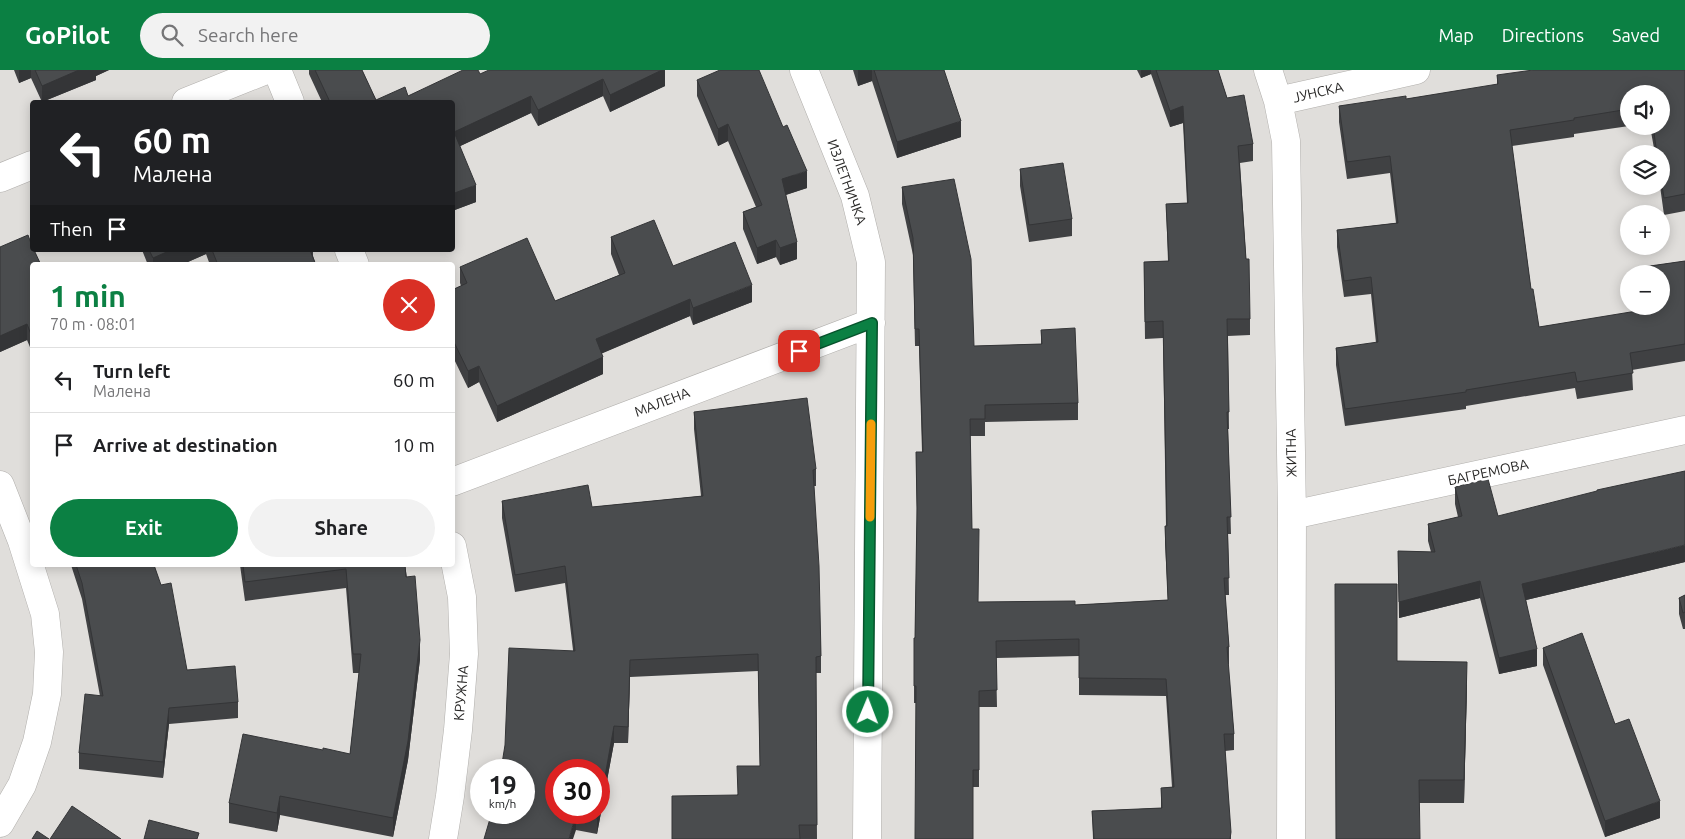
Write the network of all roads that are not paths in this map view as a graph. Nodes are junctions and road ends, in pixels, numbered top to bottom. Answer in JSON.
{"nodes":[{"id":1,"x":266,"y":70,"type":"edge"},
{"id":2,"x":277,"y":70,"type":"edge"},
{"id":3,"x":804,"y":70,"type":"edge"},
{"id":4,"x":1268,"y":70,"type":"edge"},
{"id":5,"x":1416,"y":70,"type":"edge"},
{"id":6,"x":191,"y":100,"type":"edge"},
{"id":7,"x":289,"y":100,"type":"edge"},
{"id":8,"x":1278,"y":101,"type":"junction"},
{"id":9,"x":30,"y":166,"type":"edge"},
{"id":10,"x":0,"y":178,"type":"edge"},
{"id":11,"x":872,"y":323,"type":"junction"},
{"id":12,"x":1685,"y":430,"type":"edge"},
{"id":13,"x":455,"y":481,"type":"edge"},
{"id":14,"x":0,"y":485,"type":"edge"},
{"id":15,"x":1292,"y":515,"type":"junction"},
{"id":16,"x":455,"y":561,"type":"edge"},
{"id":17,"x":30,"y":566,"type":"edge"},
{"id":18,"x":30,"y":567,"type":"edge"},
{"id":19,"x":0,"y":823,"type":"edge"},
{"id":20,"x":443,"y":839,"type":"edge"},
{"id":21,"x":867,"y":839,"type":"edge"},
{"id":22,"x":1292,"y":839,"type":"edge"}],
"edges":[{"from":1,"to":6,"type":"street"},
{"from":2,"to":7,"type":"street"},
{"from":3,"to":11,"type":"street","name":"ИЗЛЕТНИЧКА"},
{"from":4,"to":8,"type":"street","name":"ЖИТНА"},
{"from":5,"to":8,"type":"street","name":"ЈУНСКА"},
{"from":8,"to":15,"type":"street","name":"ЖИТНА"},
{"from":9,"to":10,"type":"street"},
{"from":11,"to":13,"type":"street","name":"МАЛЕНА"},
{"from":11,"to":21,"type":"street","name":"ИЗЛЕТНИЧКА"},
{"from":12,"to":15,"type":"street","name":"БАГРЕМОВА"},
{"from":14,"to":17,"type":"street"},
{"from":15,"to":22,"type":"street","name":"ЖИТНА"},
{"from":16,"to":20,"type":"street","name":"КРУЖНА"},
{"from":18,"to":19,"type":"street"}]}
